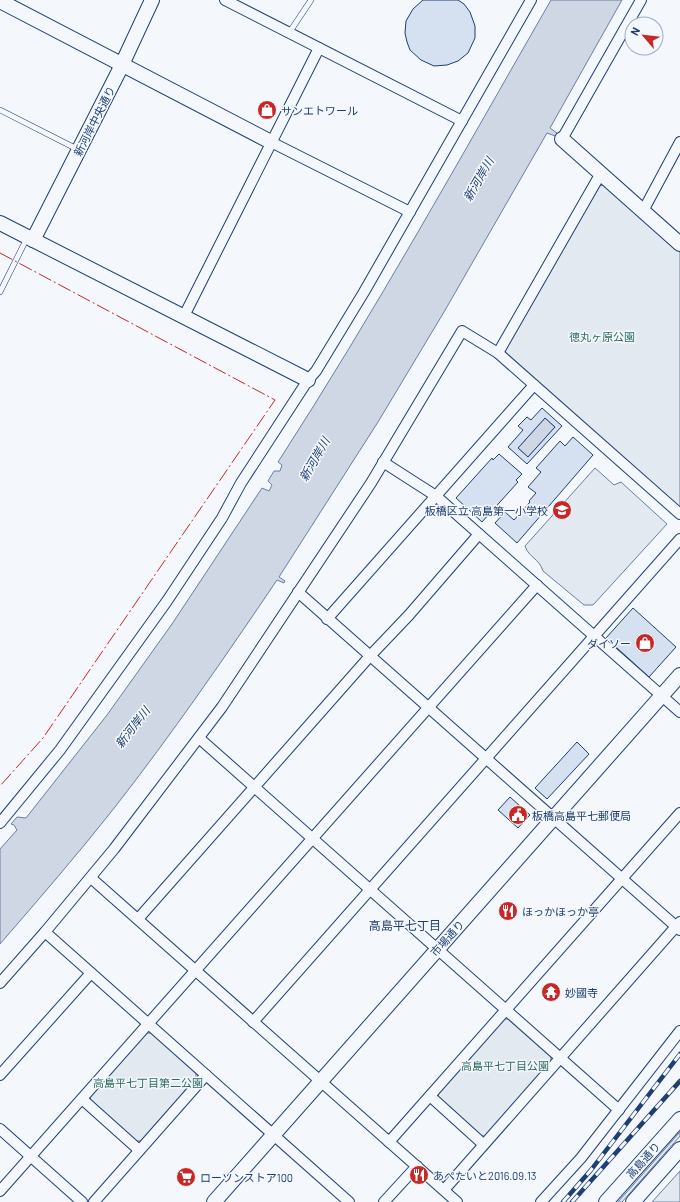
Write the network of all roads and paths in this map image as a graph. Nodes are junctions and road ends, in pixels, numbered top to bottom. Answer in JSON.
{"nodes":[{"id":1,"x":152,"y":0,"type":"edge"},
{"id":2,"x":225,"y":0,"type":"edge"},
{"id":3,"x":311,"y":0,"type":"edge"},
{"id":4,"x":531,"y":0,"type":"edge"},
{"id":5,"x":641,"y":0,"type":"edge"},
{"id":6,"x":0,"y":1,"type":"edge"},
{"id":7,"x":289,"y":33,"type":"junction"},
{"id":8,"x":319,"y":48,"type":"junction"},
{"id":9,"x":122,"y":64,"type":"junction"},
{"id":10,"x":0,"y":110,"type":"edge"},
{"id":11,"x":462,"y":121,"type":"junction"},
{"id":12,"x":562,"y":139,"type":"joint"},
{"id":13,"x":271,"y":142,"type":"junction"},
{"id":14,"x":679,"y":146,"type":"edge"},
{"id":15,"x":79,"y":150,"type":"junction"},
{"id":16,"x":601,"y":174,"type":"junction"},
{"id":17,"x":643,"y":211,"type":"junction"},
{"id":18,"x":410,"y":212,"type":"junction"},
{"id":19,"x":0,"y":223,"type":"edge"},
{"id":20,"x":30,"y":239,"type":"junction"},
{"id":21,"x":680,"y":244,"type":"edge"},
{"id":22,"x":0,"y":292,"type":"edge"},
{"id":23,"x":184,"y":316,"type":"junction"},
{"id":24,"x":498,"y":353,"type":"junction"},
{"id":25,"x":308,"y":380,"type":"junction"},
{"id":26,"x":534,"y":385,"type":"junction"},
{"id":27,"x":383,"y":462,"type":"junction"},
{"id":28,"x":436,"y":496,"type":"junction"},
{"id":29,"x":680,"y":514,"type":"edge"},
{"id":30,"x":479,"y":534,"type":"junction"},
{"id":31,"x":680,"y":539,"type":"edge"},
{"id":32,"x":537,"y":585,"type":"junction"},
{"id":33,"x":298,"y":592,"type":"junction"},
{"id":34,"x":328,"y":619,"type":"junction"},
{"id":35,"x":594,"y":635,"type":"junction"},
{"id":36,"x":370,"y":656,"type":"junction"},
{"id":37,"x":680,"y":675,"type":"edge"},
{"id":38,"x":662,"y":696,"type":"junction"},
{"id":39,"x":428,"y":708,"type":"junction"},
{"id":40,"x":680,"y":712,"type":"edge"},
{"id":41,"x":199,"y":738,"type":"junction"},
{"id":42,"x":486,"y":759,"type":"junction"},
{"id":43,"x":254,"y":787,"type":"junction"},
{"id":44,"x":680,"y":813,"type":"edge"},
{"id":45,"x":553,"y":818,"type":"junction"},
{"id":46,"x":0,"y":823,"type":"edge"},
{"id":47,"x":312,"y":839,"type":"junction"},
{"id":48,"x":91,"y":878,"type":"junction"},
{"id":49,"x":622,"y":879,"type":"junction"},
{"id":50,"x":370,"y":890,"type":"junction"},
{"id":51,"x":138,"y":919,"type":"junction"},
{"id":52,"x":679,"y":926,"type":"edge"},
{"id":53,"x":45,"y":932,"type":"junction"},
{"id":54,"x":437,"y":949,"type":"junction"},
{"id":55,"x":195,"y":970,"type":"junction"},
{"id":56,"x":91,"y":973,"type":"junction"},
{"id":57,"x":0,"y":983,"type":"edge"},
{"id":58,"x":506,"y":1010,"type":"junction"},
{"id":59,"x":253,"y":1022,"type":"junction"},
{"id":60,"x":149,"y":1024,"type":"junction"},
{"id":61,"x":680,"y":1031,"type":"edge"},
{"id":62,"x":560,"y":1058,"type":"junction"},
{"id":63,"x":0,"y":1075,"type":"edge"},
{"id":64,"x":206,"y":1075,"type":"junction"},
{"id":65,"x":320,"y":1081,"type":"junction"},
{"id":66,"x":430,"y":1096,"type":"junction"},
{"id":67,"x":82,"y":1099,"type":"junction"},
{"id":68,"x":619,"y":1110,"type":"junction"},
{"id":69,"x":680,"y":1119,"type":"edge"},
{"id":70,"x":0,"y":1129,"type":"edge"},
{"id":71,"x":273,"y":1134,"type":"junction"},
{"id":72,"x":389,"y":1142,"type":"junction"},
{"id":73,"x":483,"y":1144,"type":"junction"},
{"id":74,"x":680,"y":1148,"type":"edge"},
{"id":75,"x":139,"y":1150,"type":"junction"},
{"id":76,"x":31,"y":1156,"type":"junction"},
{"id":77,"x":417,"y":1166,"type":"junction"},
{"id":78,"x":444,"y":1190,"type":"junction"},
{"id":79,"x":0,"y":1191,"type":"edge"},
{"id":80,"x":342,"y":1200,"type":"edge"},
{"id":81,"x":82,"y":1202,"type":"edge"},
{"id":82,"x":94,"y":1202,"type":"edge"},
{"id":83,"x":214,"y":1202,"type":"edge"},
{"id":84,"x":384,"y":1202,"type":"edge"},
{"id":85,"x":457,"y":1202,"type":"edge"},
{"id":86,"x":541,"y":1202,"type":"edge"},
{"id":87,"x":606,"y":1202,"type":"edge"},
{"id":88,"x":633,"y":1202,"type":"edge"}],
"edges":[{"from":1,"to":9,"type":"street","name":"新河岸中央通り"},
{"from":2,"to":7,"type":"street"},
{"from":3,"to":7,"type":"lane"},
{"from":4,"to":11,"type":"street"},
{"from":5,"to":12,"type":"street"},
{"from":6,"to":9,"type":"street"},
{"from":7,"to":8,"type":"street"},
{"from":8,"to":11,"type":"street"},
{"from":8,"to":13,"type":"street"},
{"from":9,"to":13,"type":"street"},
{"from":9,"to":15,"type":"street","name":"新河岸中央通り"},
{"from":10,"to":15,"type":"lane"},
{"from":11,"to":18,"type":"street"},
{"from":12,"to":16,"type":"street"},
{"from":13,"to":18,"type":"street"},
{"from":13,"to":23,"type":"street"},
{"from":14,"to":17,"type":"street"},
{"from":15,"to":20,"type":"street","name":"新河岸中央通り"},
{"from":16,"to":17,"type":"street"},
{"from":16,"to":24,"type":"street"},
{"from":17,"to":21,"type":"street"},
{"from":18,"to":25,"type":"street"},
{"from":19,"to":20,"type":"street"},
{"from":20,"to":22,"type":"lane"},
{"from":20,"to":23,"type":"street"},
{"from":23,"to":25,"type":"street"},
{"from":24,"to":26,"type":"street"},
{"from":24,"to":27,"type":"street"},
{"from":25,"to":46,"type":"street"},
{"from":26,"to":28,"type":"street"},
{"from":26,"to":29,"type":"street"},
{"from":27,"to":28,"type":"street"},
{"from":27,"to":33,"type":"street"},
{"from":28,"to":30,"type":"street"},
{"from":28,"to":34,"type":"street"},
{"from":30,"to":32,"type":"street"},
{"from":30,"to":36,"type":"street"},
{"from":31,"to":35,"type":"street"},
{"from":32,"to":35,"type":"street"},
{"from":32,"to":39,"type":"street"},
{"from":33,"to":34,"type":"street"},
{"from":33,"to":41,"type":"street"},
{"from":34,"to":36,"type":"street"},
{"from":35,"to":38,"type":"street"},
{"from":35,"to":42,"type":"street"},
{"from":36,"to":39,"type":"street"},
{"from":36,"to":43,"type":"street"},
{"from":37,"to":38,"type":"street","name":"市場通り"},
{"from":38,"to":40,"type":"street"},
{"from":38,"to":45,"type":"street","name":"市場通り"},
{"from":39,"to":42,"type":"street"},
{"from":39,"to":47,"type":"street"},
{"from":41,"to":43,"type":"street"},
{"from":41,"to":48,"type":"street"},
{"from":42,"to":45,"type":"street"},
{"from":42,"to":50,"type":"street"},
{"from":43,"to":47,"type":"street"},
{"from":43,"to":51,"type":"street"},
{"from":44,"to":49,"type":"street"},
{"from":45,"to":49,"type":"street"},
{"from":45,"to":54,"type":"street","name":"市場通り"},
{"from":47,"to":50,"type":"street"},
{"from":47,"to":55,"type":"street"},
{"from":48,"to":51,"type":"street"},
{"from":48,"to":53,"type":"street"},
{"from":49,"to":52,"type":"street"},
{"from":49,"to":58,"type":"street"},
{"from":50,"to":54,"type":"street"},
{"from":50,"to":59,"type":"street"},
{"from":51,"to":55,"type":"street"},
{"from":52,"to":62,"type":"street"},
{"from":53,"to":56,"type":"street"},
{"from":53,"to":57,"type":"street"},
{"from":54,"to":58,"type":"street"},
{"from":54,"to":65,"type":"street","name":"市場通り"},
{"from":55,"to":59,"type":"street"},
{"from":55,"to":60,"type":"street"},
{"from":56,"to":60,"type":"street"},
{"from":56,"to":63,"type":"street"},
{"from":58,"to":62,"type":"street"},
{"from":58,"to":66,"type":"street"},
{"from":59,"to":65,"type":"street"},
{"from":60,"to":64,"type":"street"},
{"from":60,"to":67,"type":"street"},
{"from":61,"to":68,"type":"street"},
{"from":62,"to":68,"type":"street"},
{"from":62,"to":73,"type":"street"},
{"from":64,"to":71,"type":"street"},
{"from":64,"to":75,"type":"street"},
{"from":65,"to":71,"type":"street","name":"市場通り"},
{"from":65,"to":72,"type":"street"},
{"from":66,"to":72,"type":"street"},
{"from":66,"to":73,"type":"street"},
{"from":67,"to":75,"type":"street"},
{"from":67,"to":76,"type":"street"},
{"from":68,"to":86,"type":"street"},
{"from":69,"to":87,"type":"street","name":"高島通り"},
{"from":70,"to":76,"type":"street"},
{"from":71,"to":80,"type":"street"},
{"from":71,"to":83,"type":"street","name":"市場通り"},
{"from":72,"to":77,"type":"street"},
{"from":73,"to":78,"type":"street"},
{"from":74,"to":88,"type":"street","name":"高島通り"},
{"from":75,"to":82,"type":"street"},
{"from":76,"to":79,"type":"street"},
{"from":76,"to":81,"type":"street"},
{"from":77,"to":78,"type":"street"},
{"from":77,"to":84,"type":"street"},
{"from":78,"to":85,"type":"street"}]}
